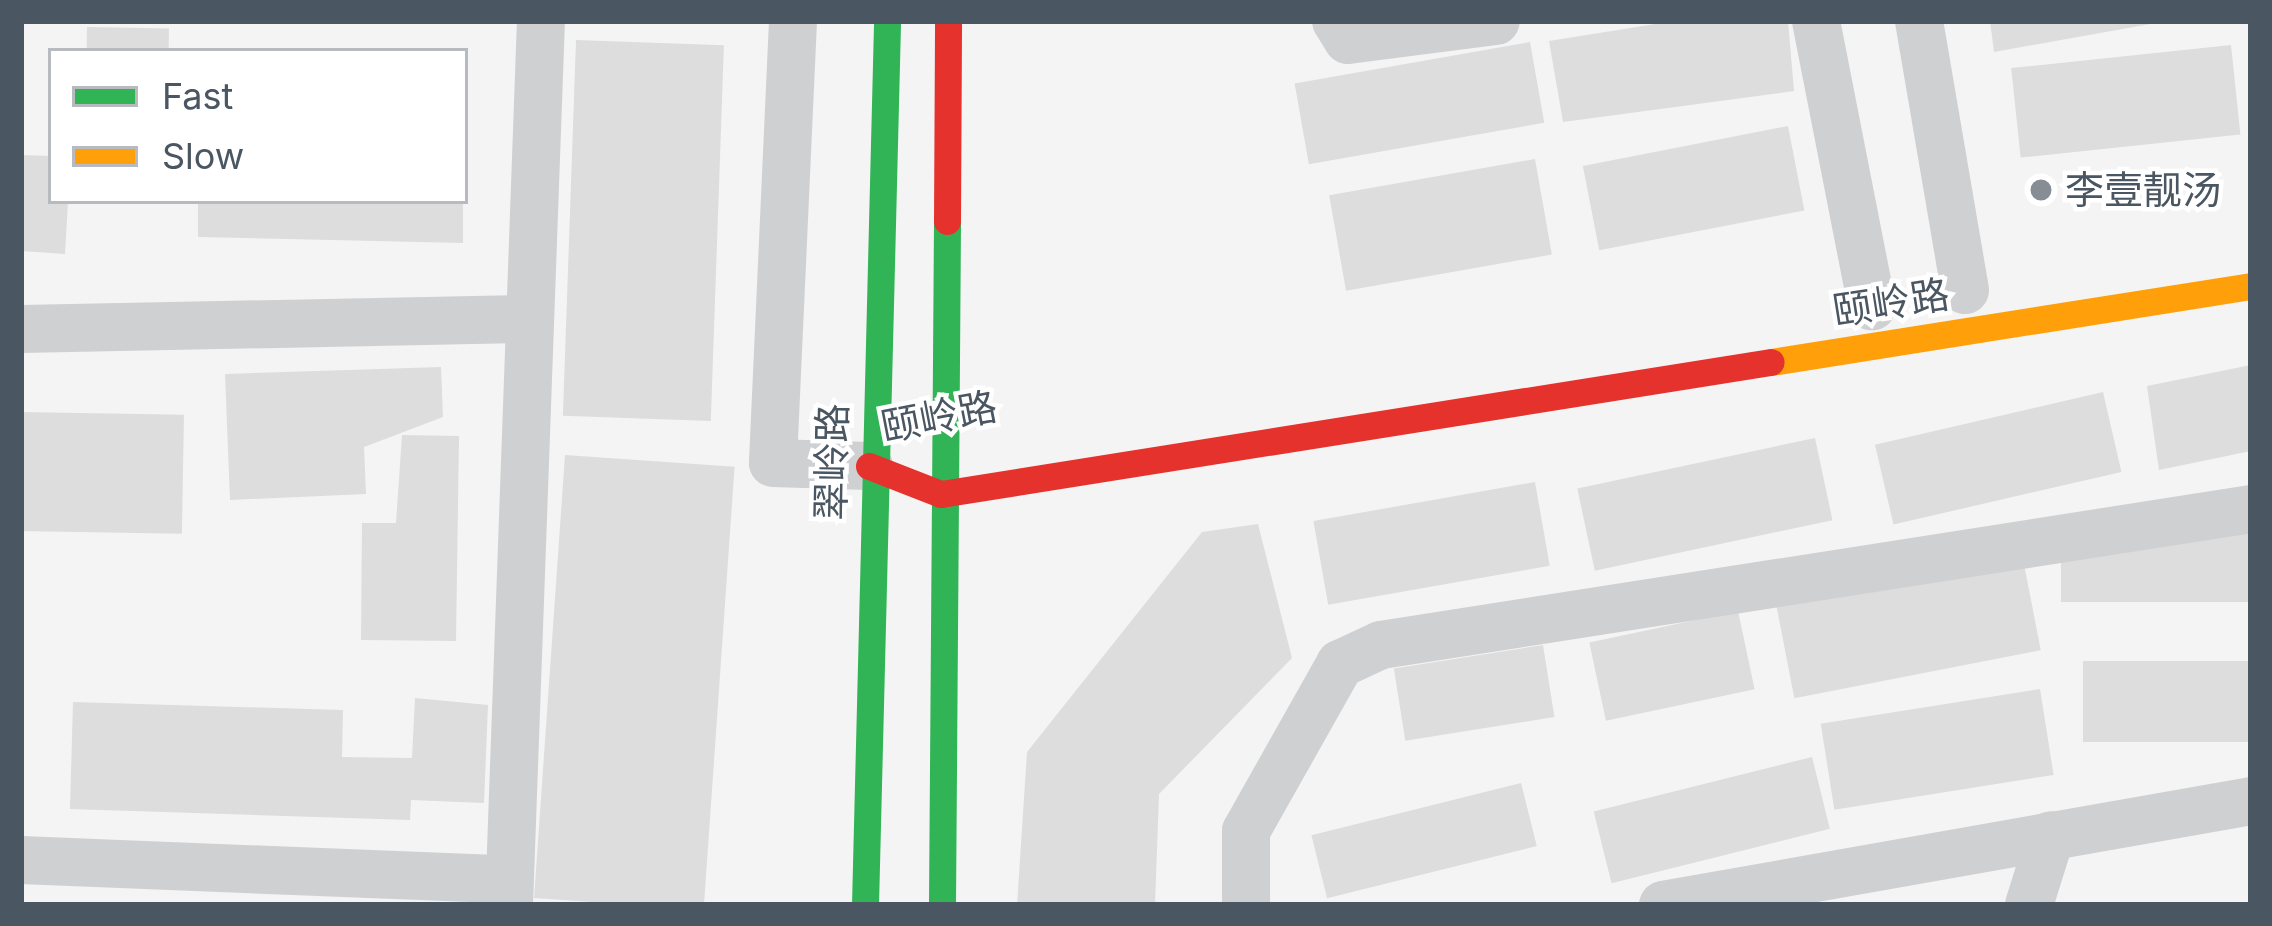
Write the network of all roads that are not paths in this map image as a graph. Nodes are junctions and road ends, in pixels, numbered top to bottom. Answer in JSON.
{"nodes":[{"id":1,"x":541,"y":21,"type":"edge"},
{"id":2,"x":793,"y":21,"type":"edge"},
{"id":3,"x":887,"y":21,"type":"edge"},
{"id":4,"x":948,"y":21,"type":"edge"},
{"id":5,"x":1336,"y":21,"type":"edge"},
{"id":6,"x":1496,"y":21,"type":"edge"},
{"id":7,"x":1816,"y":21,"type":"edge"},
{"id":8,"x":1919,"y":21,"type":"edge"},
{"id":9,"x":2251,"y":286,"type":"edge"},
{"id":10,"x":1964,"y":290,"type":"dead end"},
{"id":11,"x":1872,"y":307,"type":"dead end"},
{"id":12,"x":530,"y":319,"type":"junction"},
{"id":13,"x":21,"y":329,"type":"edge"},
{"id":14,"x":1589,"y":358,"type":"dead end"},
{"id":15,"x":1169,"y":424,"type":"dead end"},
{"id":16,"x":986,"y":446,"type":"dead end"},
{"id":17,"x":941,"y":451,"type":"junction"},
{"id":18,"x":869,"y":466,"type":"junction"},
{"id":19,"x":941,"y":494,"type":"junction"},
{"id":20,"x":2251,"y":509,"type":"edge"},
{"id":21,"x":2251,"y":802,"type":"edge"},
{"id":22,"x":2051,"y":835,"type":"junction"},
{"id":23,"x":21,"y":860,"type":"edge"},
{"id":24,"x":510,"y":893,"type":"edge"},
{"id":25,"x":865,"y":905,"type":"edge"},
{"id":26,"x":942,"y":905,"type":"edge"},
{"id":27,"x":1246,"y":905,"type":"edge"},
{"id":28,"x":1664,"y":905,"type":"edge"},
{"id":29,"x":2029,"y":905,"type":"edge"}],
"edges":[{"from":1,"to":12,"type":"street"},
{"from":2,"to":18,"type":"street"},
{"from":3,"to":18,"type":"street","name":"翠岭路"},
{"from":4,"to":17,"type":"street"},
{"from":5,"to":6,"type":"street"},
{"from":7,"to":11,"type":"street"},
{"from":8,"to":10,"type":"street"},
{"from":9,"to":19,"type":"street","name":"颐岭路"},
{"from":12,"to":13,"type":"street"},
{"from":12,"to":24,"type":"street"},
{"from":14,"to":15,"type":"street"},
{"from":16,"to":17,"type":"street","name":"颐岭路"},
{"from":17,"to":18,"type":"street","name":"颐岭路"},
{"from":17,"to":19,"type":"street"},
{"from":18,"to":19,"type":"street","name":"颐岭路"},
{"from":18,"to":25,"type":"street","name":"翠岭路"},
{"from":19,"to":26,"type":"street"},
{"from":20,"to":27,"type":"street"},
{"from":21,"to":22,"type":"street"},
{"from":22,"to":28,"type":"street"},
{"from":22,"to":29,"type":"street"},
{"from":23,"to":24,"type":"street"}]}
